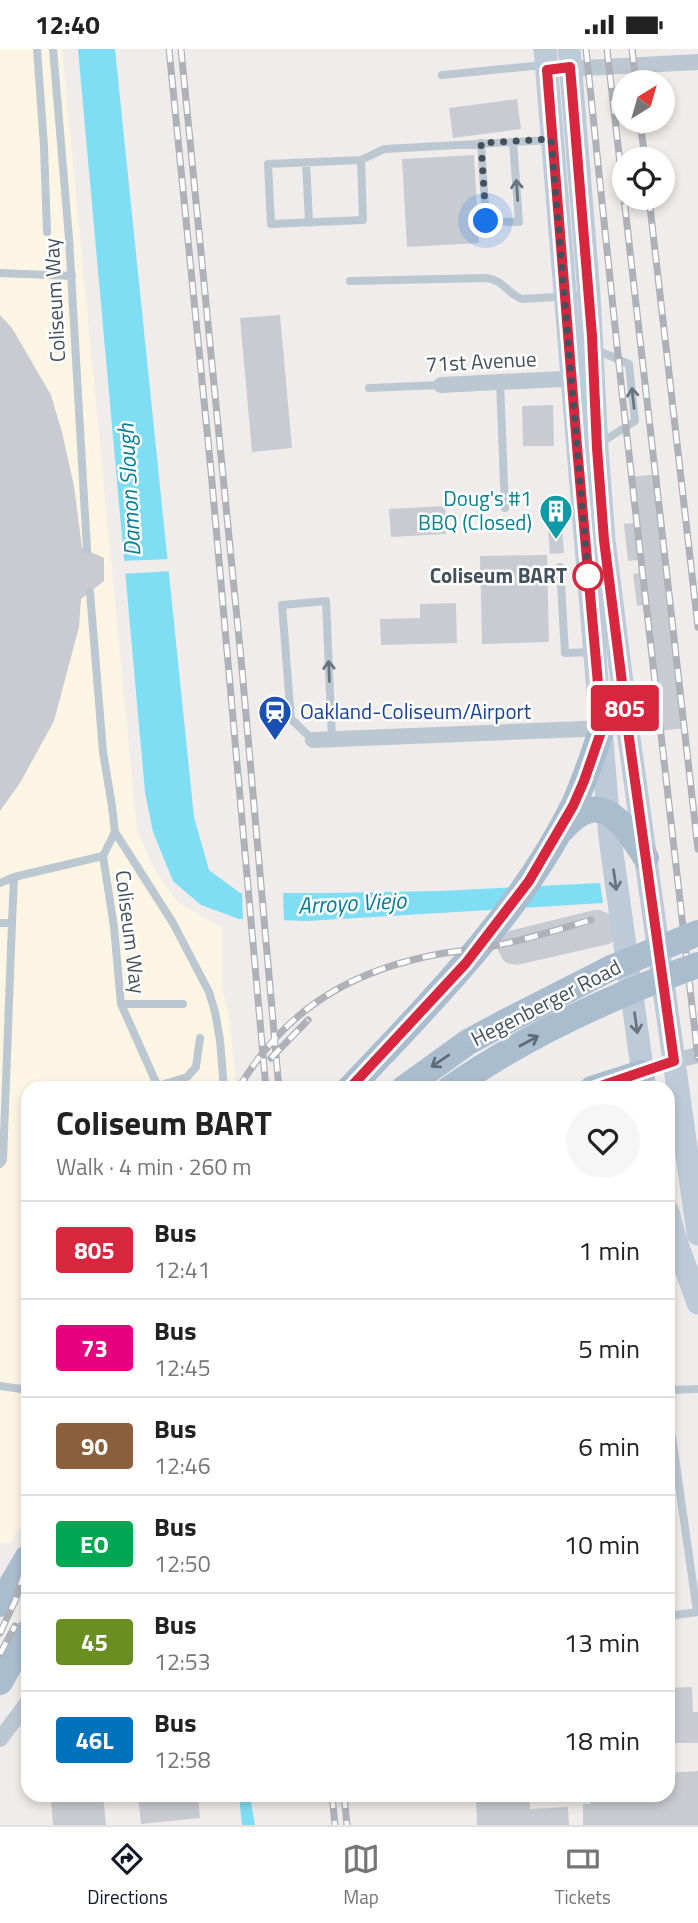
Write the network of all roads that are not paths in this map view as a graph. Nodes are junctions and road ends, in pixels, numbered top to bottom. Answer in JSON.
{"nodes":[{"id":1,"x":37,"y":49,"type":"edge"},
{"id":2,"x":53,"y":49,"type":"edge"},
{"id":3,"x":570,"y":58,"type":"edge"},
{"id":4,"x":546,"y":61,"type":"edge"},
{"id":5,"x":698,"y":62,"type":"edge"},
{"id":6,"x":442,"y":75,"type":"dead end"},
{"id":7,"x":551,"y":139,"type":"junction"},
{"id":8,"x":513,"y":142,"type":"junction"},
{"id":9,"x":481,"y":143,"type":"junction"},
{"id":10,"x":361,"y":160,"type":"junction"},
{"id":11,"x":306,"y":162,"type":"junction"},
{"id":12,"x":309,"y":222,"type":"junction"},
{"id":13,"x":47,"y":232,"type":"dead end"},
{"id":14,"x":0,"y":273,"type":"edge"},
{"id":15,"x":72,"y":276,"type":"junction"},
{"id":16,"x":350,"y":281,"type":"dead end"},
{"id":17,"x":589,"y":295,"type":"junction"},
{"id":18,"x":565,"y":297,"type":"junction"},
{"id":19,"x":592,"y":349,"type":"junction"},
{"id":20,"x":582,"y":378,"type":"junction"},
{"id":21,"x":500,"y":382,"type":"junction"},
{"id":22,"x":441,"y":385,"type":"joint"},
{"id":23,"x":369,"y":388,"type":"dead end"},
{"id":24,"x":597,"y":445,"type":"junction"},
{"id":25,"x":505,"y":508,"type":"dead end"},
{"id":26,"x":87,"y":550,"type":"dead end"},
{"id":27,"x":560,"y":566,"type":"dead end"},
{"id":28,"x":90,"y":592,"type":"dead end"},
{"id":29,"x":595,"y":652,"type":"junction"},
{"id":30,"x":615,"y":728,"type":"junction"},
{"id":31,"x":332,"y":739,"type":"junction"},
{"id":32,"x":313,"y":740,"type":"joint"},
{"id":33,"x":608,"y":813,"type":"junction"},
{"id":34,"x":115,"y":832,"type":"junction"},
{"id":35,"x":554,"y":841,"type":"junction"},
{"id":36,"x":103,"y":856,"type":"junction"},
{"id":37,"x":646,"y":857,"type":"junction"},
{"id":38,"x":14,"y":877,"type":"junction"},
{"id":39,"x":0,"y":883,"type":"edge"},
{"id":40,"x":0,"y":923,"type":"edge"},
{"id":41,"x":12,"y":923,"type":"junction"},
{"id":42,"x":698,"y":933,"type":"edge"},
{"id":43,"x":698,"y":965,"type":"edge"},
{"id":44,"x":121,"y":1004,"type":"junction"},
{"id":45,"x":183,"y":1004,"type":"dead end"},
{"id":46,"x":200,"y":1038,"type":"dead end"},
{"id":47,"x":698,"y":1055,"type":"edge"},
{"id":48,"x":674,"y":1061,"type":"junction"},
{"id":49,"x":155,"y":1081,"type":"edge"},
{"id":50,"x":175,"y":1081,"type":"edge"},
{"id":51,"x":223,"y":1081,"type":"edge"},
{"id":52,"x":356,"y":1081,"type":"edge"},
{"id":53,"x":414,"y":1081,"type":"edge"},
{"id":54,"x":461,"y":1081,"type":"edge"},
{"id":55,"x":644,"y":1081,"type":"edge"},
{"id":56,"x":0,"y":1164,"type":"edge"},
{"id":57,"x":698,"y":1234,"type":"edge"},
{"id":58,"x":675,"y":1235,"type":"edge"},
{"id":59,"x":698,"y":1303,"type":"edge"},
{"id":60,"x":0,"y":1386,"type":"edge"},
{"id":61,"x":21,"y":1389,"type":"edge"},
{"id":62,"x":698,"y":1389,"type":"edge"},
{"id":63,"x":675,"y":1390,"type":"edge"},
{"id":64,"x":675,"y":1457,"type":"edge"},
{"id":65,"x":21,"y":1570,"type":"edge"},
{"id":66,"x":2,"y":1601,"type":"edge"},
{"id":67,"x":697,"y":1612,"type":"edge"},
{"id":68,"x":675,"y":1615,"type":"edge"},
{"id":69,"x":21,"y":1644,"type":"edge"},
{"id":70,"x":0,"y":1682,"type":"edge"},
{"id":71,"x":21,"y":1711,"type":"edge"},
{"id":72,"x":0,"y":1739,"type":"edge"}],
"edges":[{"from":1,"to":13,"type":"lane"},
{"from":2,"to":15,"type":"lane","name":"Coliseum Way"},
{"from":3,"to":4,"type":"street"},
{"from":3,"to":5,"type":"street"},
{"from":3,"to":17,"type":"main road"},
{"from":4,"to":6,"type":"lane"},
{"from":4,"to":7,"type":"main road"},
{"from":7,"to":8,"type":"lane"},
{"from":7,"to":18,"type":"main road"},
{"from":8,"to":9,"type":"lane"},
{"from":9,"to":8,"type":"lane","one_way":true},
{"from":9,"to":10,"type":"lane"},
{"from":10,"to":11,"type":"lane"},
{"from":10,"to":12,"type":"lane"},
{"from":11,"to":12,"type":"lane"},
{"from":11,"to":12,"type":"lane"},
{"from":14,"to":15,"type":"lane"},
{"from":15,"to":26,"type":"lane","name":"Coliseum Way"},
{"from":16,"to":18,"type":"lane"},
{"from":17,"to":18,"type":"lane"},
{"from":17,"to":19,"type":"main road"},
{"from":18,"to":20,"type":"main road"},
{"from":19,"to":20,"type":"main road"},
{"from":24,"to":19,"type":"lane","one_way":true},
{"from":20,"to":21,"type":"street","name":"71st Avenue"},
{"from":20,"to":24,"type":"main road"},
{"from":20,"to":29,"type":"main road"},
{"from":21,"to":22,"type":"street","name":"71st Avenue"},
{"from":21,"to":25,"type":"lane"},
{"from":22,"to":23,"type":"lane","name":"71st Avenue"},
{"from":24,"to":30,"type":"main road"},
{"from":27,"to":29,"type":"lane"},
{"from":28,"to":34,"type":"lane"},
{"from":29,"to":30,"type":"main road"},
{"from":30,"to":31,"type":"street"},
{"from":30,"to":33,"type":"main road"},
{"from":30,"to":35,"type":"main road"},
{"from":30,"to":37,"type":"main road"},
{"from":31,"to":32,"type":"street"},
{"from":31,"to":32,"type":"lane","one_way":true},
{"from":33,"to":35,"type":"main road"},
{"from":33,"to":37,"type":"main road"},
{"from":33,"to":55,"type":"main road","one_way":true},
{"from":34,"to":36,"type":"lane","name":"Coliseum Way"},
{"from":34,"to":51,"type":"lane"},
{"from":35,"to":52,"type":"main road"},
{"from":36,"to":38,"type":"lane","name":"Coliseum Way"},
{"from":36,"to":44,"type":"lane","name":"Coliseum Way"},
{"from":37,"to":48,"type":"main road"},
{"from":38,"to":39,"type":"lane","name":"Coliseum Way"},
{"from":38,"to":41,"type":"lane"},
{"from":40,"to":41,"type":"lane"},
{"from":41,"to":56,"type":"lane"},
{"from":42,"to":53,"type":"main road","name":"Hegenberger Road","one_way":true,"bridge":true},
{"from":54,"to":43,"type":"main road","name":"Hegenberger Road","one_way":true,"bridge":true},
{"from":44,"to":45,"type":"lane"},
{"from":44,"to":49,"type":"lane","name":"Coliseum Way"},
{"from":46,"to":50,"type":"lane"},
{"from":47,"to":48,"type":"street"},
{"from":48,"to":55,"type":"main road"},
{"from":48,"to":57,"type":"main road"},
{"from":58,"to":59,"type":"main road"},
{"from":60,"to":61,"type":"lane"},
{"from":62,"to":63,"type":"lane"},
{"from":64,"to":67,"type":"lane"},
{"from":65,"to":66,"type":"main road"},
{"from":67,"to":68,"type":"lane"},
{"from":69,"to":70,"type":"main road"},
{"from":71,"to":72,"type":"street"}]}
